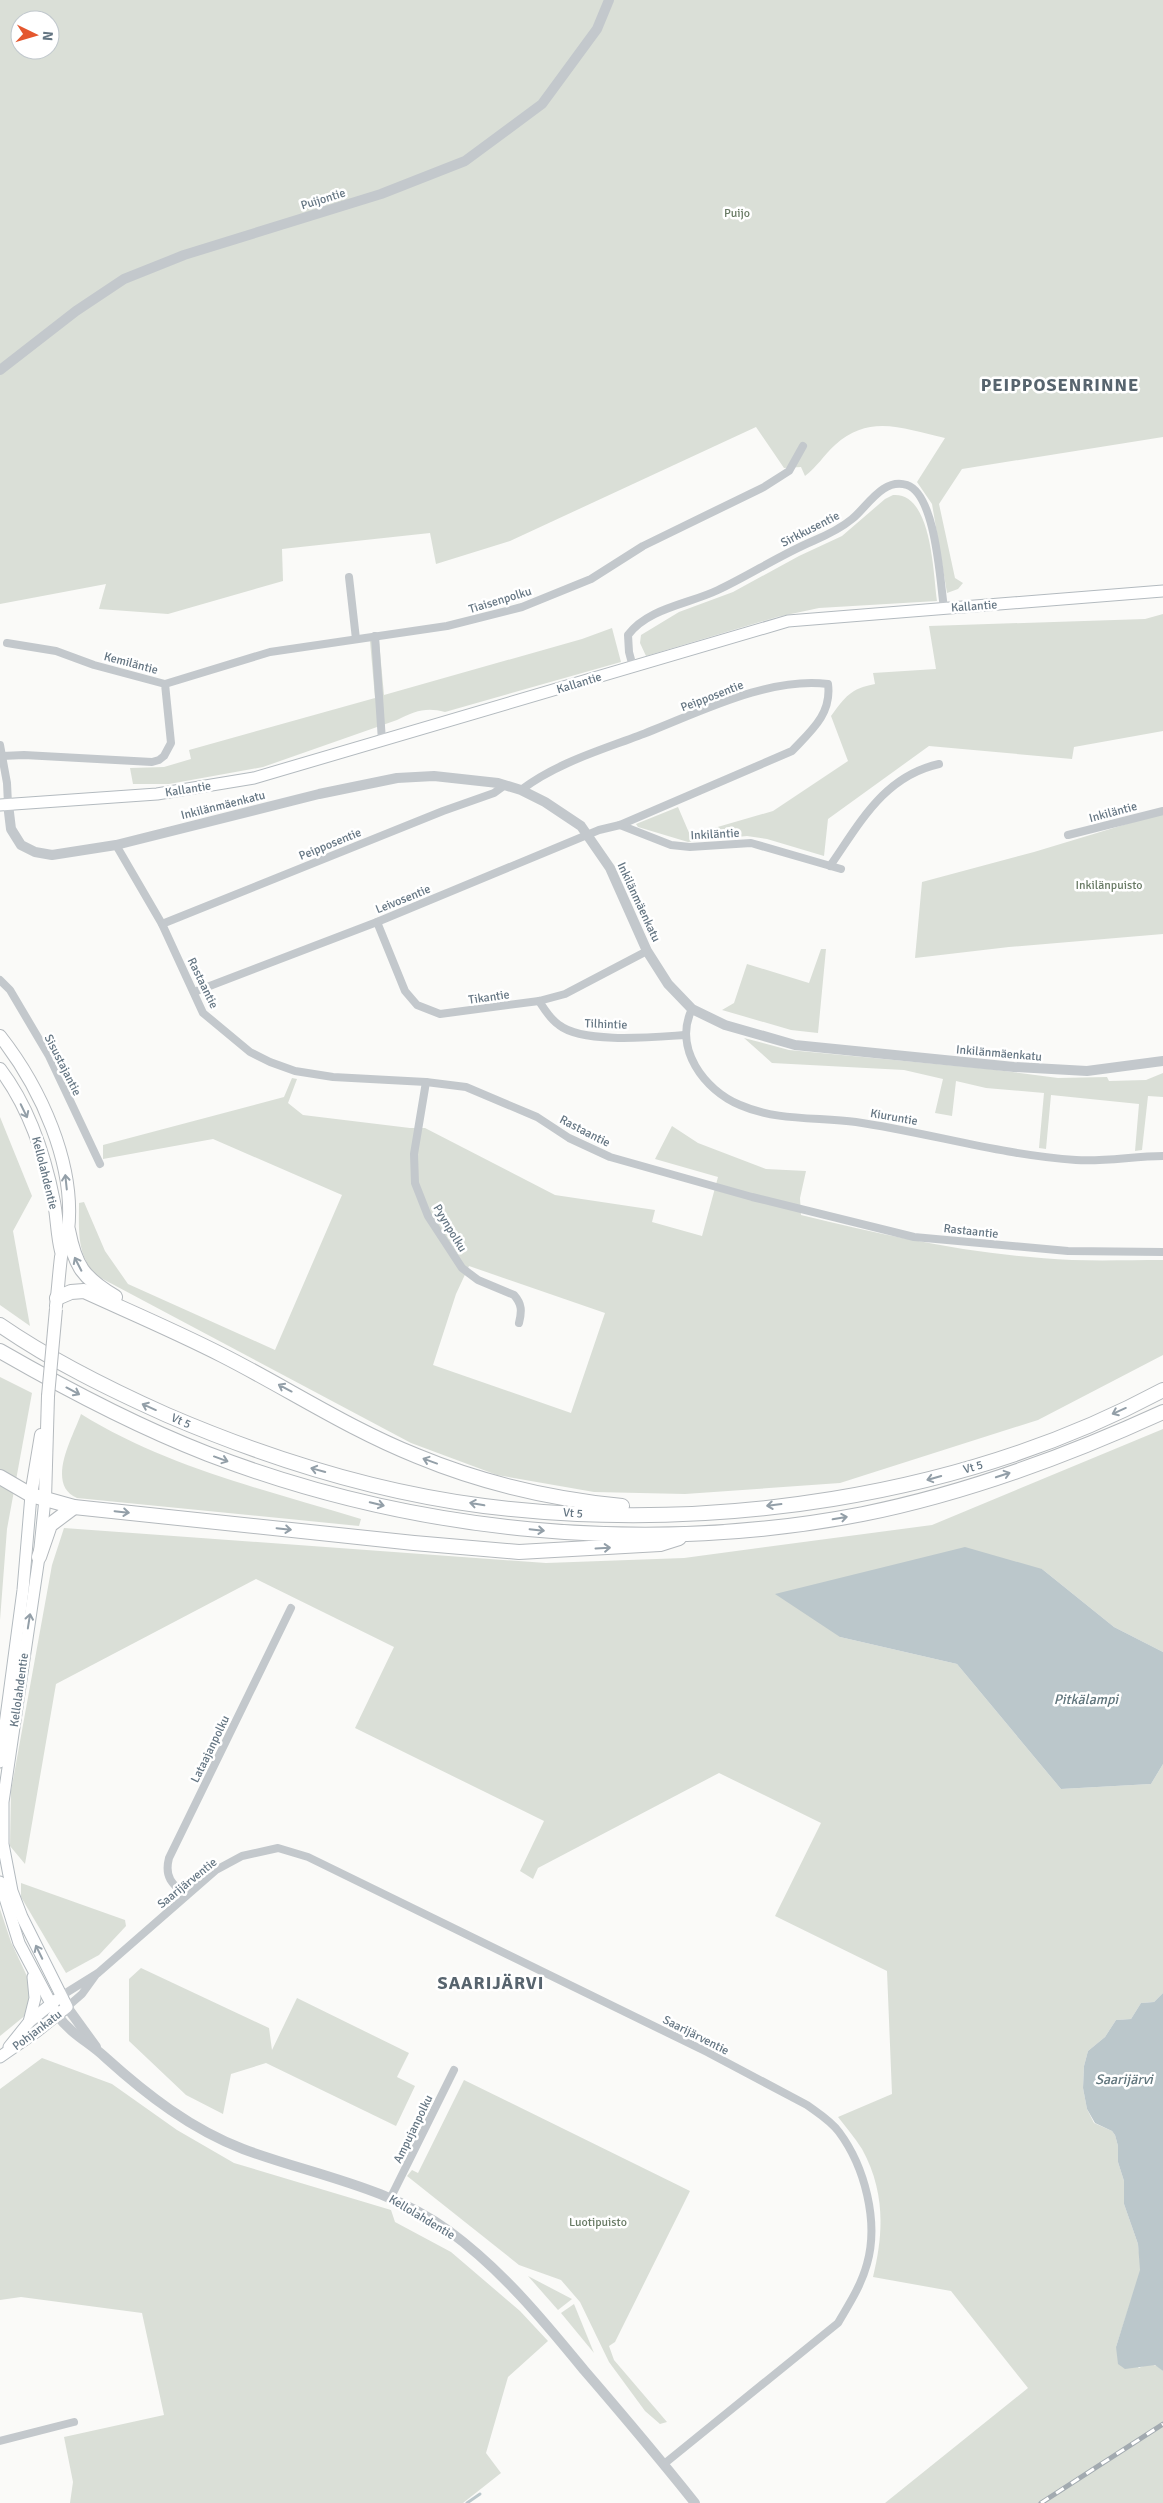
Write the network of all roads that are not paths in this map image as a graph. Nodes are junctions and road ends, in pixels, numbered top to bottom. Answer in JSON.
{"nodes":[{"id":1,"x":609,"y":0,"type":"edge"},
{"id":2,"x":0,"y":370,"type":"edge"},
{"id":3,"x":803,"y":446,"type":"dead end"},
{"id":4,"x":349,"y":577,"type":"dead end"},
{"id":5,"x":1163,"y":590,"type":"edge"},
{"id":6,"x":944,"y":608,"type":"junction"},
{"id":7,"x":375,"y":636,"type":"junction"},
{"id":8,"x":356,"y":639,"type":"junction"},
{"id":9,"x":7,"y":643,"type":"dead end"},
{"id":10,"x":633,"y":667,"type":"junction"},
{"id":11,"x":165,"y":684,"type":"junction"},
{"id":12,"x":829,"y":690,"type":"joint"},
{"id":13,"x":382,"y":741,"type":"junction"},
{"id":14,"x":0,"y":745,"type":"edge"},
{"id":15,"x":2,"y":756,"type":"junction"},
{"id":16,"x":939,"y":764,"type":"dead end"},
{"id":17,"x":505,"y":785,"type":"junction"},
{"id":18,"x":521,"y":790,"type":"junction"},
{"id":19,"x":4,"y":804,"type":"edge"},
{"id":20,"x":1163,"y":811,"type":"edge"},
{"id":21,"x":620,"y":825,"type":"junction"},
{"id":22,"x":1068,"y":835,"type":"dead end"},
{"id":23,"x":588,"y":836,"type":"junction"},
{"id":24,"x":116,"y":845,"type":"junction"},
{"id":25,"x":830,"y":866,"type":"junction"},
{"id":26,"x":841,"y":869,"type":"dead end"},
{"id":27,"x":377,"y":922,"type":"junction"},
{"id":28,"x":162,"y":924,"type":"junction"},
{"id":29,"x":647,"y":951,"type":"junction"},
{"id":30,"x":0,"y":980,"type":"edge"},
{"id":31,"x":194,"y":992,"type":"junction"},
{"id":32,"x":539,"y":1001,"type":"junction"},
{"id":33,"x":692,"y":1009,"type":"junction"},
{"id":34,"x":685,"y":1035,"type":"junction"},
{"id":35,"x":0,"y":1036,"type":"edge"},
{"id":36,"x":1163,"y":1061,"type":"edge"},
{"id":37,"x":0,"y":1069,"type":"edge"},
{"id":38,"x":426,"y":1082,"type":"junction"},
{"id":39,"x":1163,"y":1156,"type":"edge"},
{"id":40,"x":100,"y":1164,"type":"dead end"},
{"id":41,"x":68,"y":1230,"type":"junction"},
{"id":42,"x":1163,"y":1252,"type":"edge"},
{"id":43,"x":61,"y":1255,"type":"junction"},
{"id":44,"x":57,"y":1303,"type":"junction"},
{"id":45,"x":519,"y":1323,"type":"dead end"},
{"id":46,"x":0,"y":1325,"type":"edge"},
{"id":47,"x":0,"y":1351,"type":"edge"},
{"id":48,"x":221,"y":1354,"type":"junction"},
{"id":49,"x":1163,"y":1390,"type":"edge"},
{"id":50,"x":48,"y":1396,"type":"junction"},
{"id":51,"x":1163,"y":1412,"type":"edge"},
{"id":52,"x":0,"y":1477,"type":"edge"},
{"id":53,"x":31,"y":1495,"type":"junction"},
{"id":54,"x":45,"y":1499,"type":"junction"},
{"id":55,"x":74,"y":1507,"type":"junction"},
{"id":56,"x":682,"y":1513,"type":"junction"},
{"id":57,"x":687,"y":1535,"type":"junction"},
{"id":58,"x":39,"y":1557,"type":"junction"},
{"id":59,"x":291,"y":1608,"type":"dead end"},
{"id":60,"x":0,"y":1762,"type":"edge"},
{"id":61,"x":0,"y":1882,"type":"edge"},
{"id":62,"x":186,"y":1896,"type":"junction"},
{"id":63,"x":33,"y":1973,"type":"junction"},
{"id":64,"x":98,"y":1973,"type":"junction"},
{"id":65,"x":61,"y":1996,"type":"junction"},
{"id":66,"x":51,"y":2004,"type":"junction"},
{"id":67,"x":67,"y":2006,"type":"junction"},
{"id":68,"x":57,"y":2015,"type":"junction"},
{"id":69,"x":29,"y":2022,"type":"junction"},
{"id":70,"x":99,"y":2052,"type":"junction"},
{"id":71,"x":3,"y":2055,"type":"edge"},
{"id":72,"x":454,"y":2070,"type":"dead end"},
{"id":73,"x":391,"y":2197,"type":"junction"},
{"id":74,"x":74,"y":2422,"type":"dead end"},
{"id":75,"x":0,"y":2441,"type":"edge"},
{"id":76,"x":664,"y":2464,"type":"junction"},
{"id":77,"x":695,"y":2503,"type":"edge"}],
"edges":[{"from":1,"to":2,"type":"street","name":"Puijontie"},
{"from":3,"to":7,"type":"street","name":"Tiaisenpolku"},
{"from":4,"to":8,"type":"street"},
{"from":5,"to":6,"type":"main road","name":"Kallantie"},
{"from":6,"to":10,"type":"main road","name":"Kallantie"},
{"from":6,"to":10,"type":"street","name":"Sirkkusentie"},
{"from":7,"to":8,"type":"street","name":"Tiaisenpolku"},
{"from":7,"to":13,"type":"street"},
{"from":8,"to":11,"type":"street","name":"Tiaisenpolku"},
{"from":9,"to":11,"type":"street","name":"Kemiläntie"},
{"from":10,"to":13,"type":"main road","name":"Kallantie"},
{"from":11,"to":15,"type":"street","name":"Kemiläntie"},
{"from":12,"to":18,"type":"street","name":"Peipposentie"},
{"from":12,"to":21,"type":"street","name":"Leivosentie"},
{"from":13,"to":19,"type":"main road","name":"Kallantie"},
{"from":14,"to":15,"type":"street"},
{"from":15,"to":19,"type":"street"},
{"from":16,"to":25,"type":"street"},
{"from":17,"to":18,"type":"street","name":"Inkilänmäenkatu"},
{"from":17,"to":24,"type":"street","name":"Inkilänmäenkatu"},
{"from":17,"to":28,"type":"street","name":"Peipposentie"},
{"from":18,"to":23,"type":"street","name":"Inkilänmäenkatu"},
{"from":19,"to":24,"type":"street","name":"Inkilänmäenkatu"},
{"from":20,"to":22,"type":"street","name":"Inkiläntie"},
{"from":21,"to":23,"type":"street","name":"Leivosentie"},
{"from":21,"to":25,"type":"street","name":"Inkiläntie"},
{"from":23,"to":27,"type":"street","name":"Leivosentie"},
{"from":23,"to":29,"type":"street","name":"Inkilänmäenkatu"},
{"from":24,"to":28,"type":"street","name":"Rastaantie"},
{"from":25,"to":26,"type":"street","name":"Inkiläntie"},
{"from":27,"to":31,"type":"street","name":"Leivosentie"},
{"from":27,"to":32,"type":"street","name":"Tikantie"},
{"from":28,"to":31,"type":"street","name":"Rastaantie"},
{"from":29,"to":32,"type":"street","name":"Tikantie"},
{"from":29,"to":33,"type":"street","name":"Inkilänmäenkatu"},
{"from":30,"to":40,"type":"street","name":"Sisustajantie"},
{"from":31,"to":38,"type":"street","name":"Rastaantie"},
{"from":32,"to":34,"type":"street","name":"Tilhintie"},
{"from":33,"to":34,"type":"street","name":"Kiuruntie"},
{"from":33,"to":36,"type":"street","name":"Inkilänmäenkatu"},
{"from":34,"to":39,"type":"street","name":"Kiuruntie"},
{"from":41,"to":35,"type":"main road","name":"Kellolahdentie","one_way":true},
{"from":37,"to":43,"type":"main road","name":"Kellolahdentie","one_way":true},
{"from":38,"to":42,"type":"street","name":"Rastaantie"},
{"from":38,"to":45,"type":"street","name":"Pyynpolku"},
{"from":41,"to":43,"type":"main road","name":"Kellolahdentie"},
{"from":48,"to":41,"type":"highway","one_way":true},
{"from":43,"to":44,"type":"main road","name":"Kellolahdentie"},
{"from":44,"to":48,"type":"highway"},
{"from":44,"to":50,"type":"main road","name":"Kellolahdentie","bridge":true},
{"from":56,"to":46,"type":"highway","name":"Vt 5","one_way":true},
{"from":47,"to":57,"type":"highway","name":"Vt 5","one_way":true},
{"from":56,"to":48,"type":"highway","one_way":true},
{"from":49,"to":56,"type":"highway","name":"Vt 5","one_way":true},
{"from":50,"to":53,"type":"main road","name":"Kellolahdentie"},
{"from":50,"to":54,"type":"main road","name":"Kellolahdentie"},
{"from":57,"to":51,"type":"highway","name":"Vt 5","one_way":true},
{"from":52,"to":53,"type":"highway"},
{"from":53,"to":54,"type":"highway"},
{"from":53,"to":60,"type":"main road","name":"Kellolahdentie"},
{"from":54,"to":55,"type":"highway"},
{"from":54,"to":58,"type":"main road","name":"Kellolahdentie"},
{"from":55,"to":57,"type":"highway","one_way":true},
{"from":55,"to":58,"type":"highway"},
{"from":65,"to":58,"type":"main road","name":"Kellolahdentie","one_way":true},
{"from":59,"to":62,"type":"street","name":"Lataajanpolku"},
{"from":61,"to":63,"type":"main road","name":"Kellolahdentie"},
{"from":62,"to":64,"type":"street","name":"Saarijärventie"},
{"from":62,"to":76,"type":"street","name":"Saarijärventie"},
{"from":63,"to":66,"type":"main road","name":"Kellolahdentie"},
{"from":63,"to":69,"type":"main road"},
{"from":64,"to":65,"type":"street"},
{"from":64,"to":67,"type":"street"},
{"from":65,"to":66,"type":"main road","name":"Pohjankatu"},
{"from":65,"to":67,"type":"main road","name":"Kellolahdentie"},
{"from":66,"to":68,"type":"main road","name":"Kellolahdentie"},
{"from":66,"to":69,"type":"main road","name":"Pohjankatu"},
{"from":67,"to":68,"type":"main road","name":"Pohjankatu"},
{"from":67,"to":70,"type":"street","name":"Kellolahdentie"},
{"from":68,"to":70,"type":"street","name":"Kellolahdentie"},
{"from":68,"to":71,"type":"main road","name":"Pohjankatu"},
{"from":69,"to":71,"type":"main road","name":"Pohjankatu"},
{"from":70,"to":73,"type":"street","name":"Kellolahdentie"},
{"from":72,"to":73,"type":"street","name":"Ampujanpolku"},
{"from":73,"to":76,"type":"street","name":"Kellolahdentie"},
{"from":74,"to":75,"type":"street"},
{"from":76,"to":77,"type":"street","name":"Kellolahdentie"}]}
